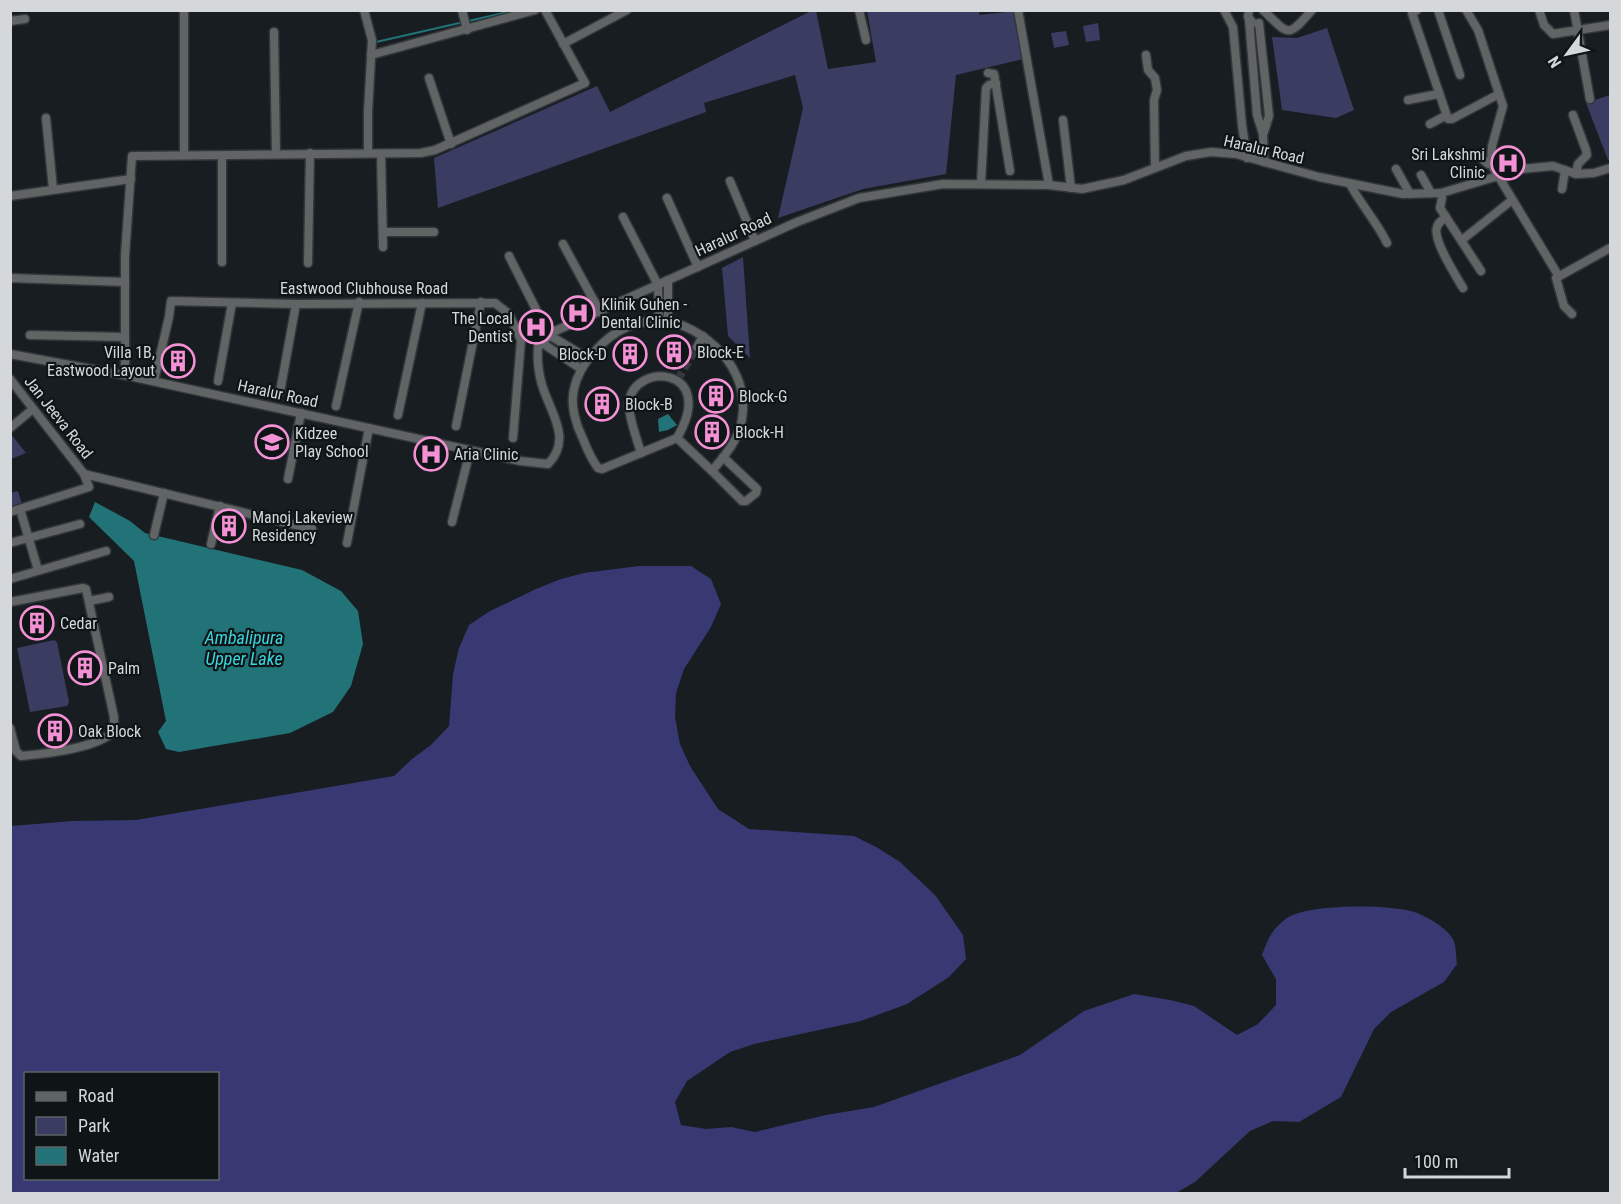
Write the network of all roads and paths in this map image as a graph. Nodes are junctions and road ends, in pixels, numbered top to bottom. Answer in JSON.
{"nodes":[{"id":1,"x":184,"y":10,"type":"edge"},
{"id":2,"x":364,"y":10,"type":"edge"},
{"id":3,"x":535,"y":10,"type":"edge"},
{"id":4,"x":544,"y":10,"type":"edge"},
{"id":5,"x":627,"y":10,"type":"edge"},
{"id":6,"x":859,"y":10,"type":"edge"},
{"id":7,"x":1018,"y":10,"type":"edge"},
{"id":8,"x":1224,"y":10,"type":"edge"},
{"id":9,"x":1263,"y":10,"type":"edge"},
{"id":10,"x":1312,"y":10,"type":"edge"},
{"id":11,"x":1416,"y":10,"type":"edge"},
{"id":12,"x":1438,"y":10,"type":"edge"},
{"id":13,"x":1466,"y":10,"type":"edge"},
{"id":14,"x":1539,"y":10,"type":"edge"},
{"id":15,"x":1574,"y":10,"type":"edge"},
{"id":16,"x":1249,"y":15,"type":"edge"},
{"id":17,"x":25,"y":19,"type":"dead end"},
{"id":18,"x":10,"y":21,"type":"edge"},
{"id":19,"x":465,"y":21,"type":"edge"},
{"id":20,"x":1259,"y":23,"type":"junction"},
{"id":21,"x":1611,"y":25,"type":"edge"},
{"id":22,"x":1578,"y":30,"type":"junction"},
{"id":23,"x":274,"y":32,"type":"dead end"},
{"id":24,"x":866,"y":40,"type":"dead end"},
{"id":25,"x":563,"y":44,"type":"junction"},
{"id":26,"x":371,"y":55,"type":"junction"},
{"id":27,"x":1146,"y":55,"type":"dead end"},
{"id":28,"x":988,"y":73,"type":"dead end"},
{"id":29,"x":1460,"y":75,"type":"dead end"},
{"id":30,"x":429,"y":78,"type":"dead end"},
{"id":31,"x":996,"y":83,"type":"junction"},
{"id":32,"x":1438,"y":94,"type":"junction"},
{"id":33,"x":1499,"y":94,"type":"junction"},
{"id":34,"x":1590,"y":99,"type":"dead end"},
{"id":35,"x":1408,"y":100,"type":"dead end"},
{"id":36,"x":1573,"y":115,"type":"dead end"},
{"id":37,"x":1445,"y":116,"type":"junction"},
{"id":38,"x":46,"y":118,"type":"dead end"},
{"id":39,"x":1063,"y":120,"type":"dead end"},
{"id":40,"x":1431,"y":124,"type":"dead end"},
{"id":41,"x":1263,"y":134,"type":"junction"},
{"id":42,"x":451,"y":144,"type":"junction"},
{"id":43,"x":310,"y":153,"type":"junction"},
{"id":44,"x":368,"y":153,"type":"junction"},
{"id":45,"x":276,"y":154,"type":"junction"},
{"id":46,"x":381,"y":154,"type":"junction"},
{"id":47,"x":184,"y":155,"type":"junction"},
{"id":48,"x":222,"y":156,"type":"junction"},
{"id":49,"x":1479,"y":156,"type":"dead end"},
{"id":50,"x":1247,"y":158,"type":"junction"},
{"id":51,"x":1264,"y":162,"type":"junction"},
{"id":52,"x":1491,"y":164,"type":"junction"},
{"id":53,"x":1155,"y":167,"type":"junction"},
{"id":54,"x":1611,"y":168,"type":"edge"},
{"id":55,"x":1396,"y":169,"type":"dead end"},
{"id":56,"x":1565,"y":170,"type":"junction"},
{"id":57,"x":1010,"y":171,"type":"dead end"},
{"id":58,"x":1576,"y":174,"type":"junction"},
{"id":59,"x":1421,"y":175,"type":"dead end"},
{"id":60,"x":1496,"y":175,"type":"junction"},
{"id":61,"x":131,"y":179,"type":"junction"},
{"id":62,"x":730,"y":181,"type":"dead end"},
{"id":63,"x":981,"y":184,"type":"junction"},
{"id":64,"x":1350,"y":184,"type":"junction"},
{"id":65,"x":1049,"y":185,"type":"junction"},
{"id":66,"x":1071,"y":188,"type":"junction"},
{"id":67,"x":53,"y":189,"type":"junction"},
{"id":68,"x":1562,"y":189,"type":"dead end"},
{"id":69,"x":1431,"y":193,"type":"junction"},
{"id":70,"x":1441,"y":193,"type":"junction"},
{"id":71,"x":1410,"y":194,"type":"junction"},
{"id":72,"x":10,"y":196,"type":"edge"},
{"id":73,"x":668,"y":198,"type":"dead end"},
{"id":74,"x":1512,"y":200,"type":"junction"},
{"id":75,"x":623,"y":217,"type":"dead end"},
{"id":76,"x":1446,"y":217,"type":"junction"},
{"id":77,"x":383,"y":232,"type":"junction"},
{"id":78,"x":434,"y":232,"type":"dead end"},
{"id":79,"x":1462,"y":240,"type":"junction"},
{"id":80,"x":754,"y":241,"type":"junction"},
{"id":81,"x":1387,"y":243,"type":"dead end"},
{"id":82,"x":563,"y":244,"type":"dead end"},
{"id":83,"x":383,"y":247,"type":"dead end"},
{"id":84,"x":1611,"y":248,"type":"edge"},
{"id":85,"x":510,"y":256,"type":"dead end"},
{"id":86,"x":222,"y":262,"type":"dead end"},
{"id":87,"x":308,"y":263,"type":"dead end"},
{"id":88,"x":698,"y":267,"type":"junction"},
{"id":89,"x":1481,"y":271,"type":"dead end"},
{"id":90,"x":1558,"y":275,"type":"junction"},
{"id":91,"x":10,"y":278,"type":"edge"},
{"id":92,"x":668,"y":280,"type":"junction"},
{"id":93,"x":125,"y":282,"type":"junction"},
{"id":94,"x":658,"y":285,"type":"junction"},
{"id":95,"x":1463,"y":288,"type":"dead end"},
{"id":96,"x":359,"y":302,"type":"junction"},
{"id":97,"x":481,"y":302,"type":"junction"},
{"id":98,"x":232,"y":303,"type":"junction"},
{"id":99,"x":422,"y":303,"type":"junction"},
{"id":100,"x":296,"y":304,"type":"junction"},
{"id":101,"x":600,"y":312,"type":"junction"},
{"id":102,"x":1572,"y":314,"type":"dead end"},
{"id":103,"x":659,"y":319,"type":"junction"},
{"id":104,"x":668,"y":321,"type":"junction"},
{"id":105,"x":30,"y":335,"type":"dead end"},
{"id":106,"x":549,"y":335,"type":"junction"},
{"id":107,"x":703,"y":336,"type":"junction"},
{"id":108,"x":125,"y":337,"type":"junction"},
{"id":109,"x":542,"y":343,"type":"junction"},
{"id":110,"x":697,"y":347,"type":"tunnel mouth"},
{"id":111,"x":10,"y":354,"type":"edge"},
{"id":112,"x":589,"y":359,"type":"junction"},
{"id":113,"x":581,"y":369,"type":"junction"},
{"id":114,"x":125,"y":375,"type":"junction"},
{"id":115,"x":10,"y":379,"type":"edge"},
{"id":116,"x":154,"y":381,"type":"junction"},
{"id":117,"x":218,"y":381,"type":"dead end"},
{"id":118,"x":280,"y":392,"type":"dead end"},
{"id":119,"x":336,"y":406,"type":"dead end"},
{"id":120,"x":33,"y":409,"type":"junction"},
{"id":121,"x":301,"y":413,"type":"junction"},
{"id":122,"x":398,"y":415,"type":"dead end"},
{"id":123,"x":456,"y":426,"type":"dead end"},
{"id":124,"x":10,"y":428,"type":"edge"},
{"id":125,"x":369,"y":428,"type":"junction"},
{"id":126,"x":513,"y":438,"type":"dead end"},
{"id":127,"x":677,"y":438,"type":"junction"},
{"id":128,"x":470,"y":451,"type":"junction"},
{"id":129,"x":641,"y":453,"type":"junction"},
{"id":130,"x":723,"y":457,"type":"junction"},
{"id":131,"x":712,"y":471,"type":"junction"},
{"id":132,"x":84,"y":474,"type":"junction"},
{"id":133,"x":288,"y":479,"type":"dead end"},
{"id":134,"x":164,"y":493,"type":"junction"},
{"id":135,"x":220,"y":506,"type":"junction"},
{"id":136,"x":20,"y":509,"type":"junction"},
{"id":137,"x":10,"y":512,"type":"edge"},
{"id":138,"x":452,"y":522,"type":"dead end"},
{"id":139,"x":80,"y":524,"type":"dead end"},
{"id":140,"x":312,"y":530,"type":"dead end"},
{"id":141,"x":154,"y":535,"type":"dead end"},
{"id":142,"x":28,"y":538,"type":"junction"},
{"id":143,"x":10,"y":543,"type":"edge"},
{"id":144,"x":347,"y":543,"type":"dead end"},
{"id":145,"x":211,"y":544,"type":"dead end"},
{"id":146,"x":106,"y":551,"type":"dead end"},
{"id":147,"x":38,"y":570,"type":"junction"},
{"id":148,"x":10,"y":579,"type":"edge"},
{"id":149,"x":109,"y":597,"type":"dead end"},
{"id":150,"x":89,"y":601,"type":"junction"},
{"id":151,"x":10,"y":602,"type":"edge"},
{"id":152,"x":10,"y":728,"type":"edge"},
{"id":153,"x":14,"y":754,"type":"edge"}],
"edges":[{"from":1,"to":47,"type":"street"},
{"from":2,"to":26,"type":"street"},
{"from":3,"to":19,"type":"street"},
{"from":4,"to":25,"type":"street"},
{"from":5,"to":25,"type":"street"},
{"from":6,"to":24,"type":"street"},
{"from":7,"to":65,"type":"street"},
{"from":8,"to":50,"type":"street"},
{"from":9,"to":10,"type":"street"},
{"from":9,"to":20,"type":"street"},
{"from":11,"to":32,"type":"street"},
{"from":12,"to":29,"type":"street"},
{"from":13,"to":33,"type":"street"},
{"from":14,"to":22,"type":"street"},
{"from":15,"to":22,"type":"street"},
{"from":16,"to":20,"type":"street"},
{"from":16,"to":41,"type":"street"},
{"from":17,"to":18,"type":"street"},
{"from":19,"to":26,"type":"street"},
{"from":20,"to":41,"type":"street"},
{"from":21,"to":22,"type":"street"},
{"from":22,"to":34,"type":"street"},
{"from":23,"to":45,"type":"street"},
{"from":25,"to":42,"type":"street"},
{"from":26,"to":44,"type":"street"},
{"from":27,"to":53,"type":"street"},
{"from":28,"to":31,"type":"street"},
{"from":30,"to":42,"type":"street"},
{"from":31,"to":57,"type":"street"},
{"from":31,"to":63,"type":"street"},
{"from":32,"to":35,"type":"street"},
{"from":32,"to":37,"type":"street"},
{"from":33,"to":37,"type":"street"},
{"from":33,"to":52,"type":"street"},
{"from":36,"to":58,"type":"street"},
{"from":37,"to":40,"type":"street"},
{"from":38,"to":67,"type":"street"},
{"from":39,"to":66,"type":"street"},
{"from":41,"to":51,"type":"street"},
{"from":42,"to":46,"type":"street"},
{"from":43,"to":44,"type":"street"},
{"from":43,"to":45,"type":"street"},
{"from":43,"to":87,"type":"street"},
{"from":44,"to":46,"type":"street"},
{"from":45,"to":48,"type":"street"},
{"from":46,"to":77,"type":"street"},
{"from":47,"to":48,"type":"street"},
{"from":47,"to":61,"type":"street"},
{"from":48,"to":86,"type":"street"},
{"from":49,"to":52,"type":"street"},
{"from":50,"to":51,"type":"street","name":"Haralur Road"},
{"from":50,"to":53,"type":"street","name":"Haralur Road"},
{"from":51,"to":64,"type":"street","name":"Haralur Road"},
{"from":52,"to":60,"type":"street"},
{"from":53,"to":66,"type":"street","name":"Haralur Road"},
{"from":54,"to":58,"type":"street","name":"Haralur Road"},
{"from":55,"to":71,"type":"street"},
{"from":56,"to":58,"type":"street","name":"Haralur Road"},
{"from":56,"to":60,"type":"street","name":"Haralur Road"},
{"from":56,"to":68,"type":"street"},
{"from":59,"to":69,"type":"street"},
{"from":60,"to":70,"type":"street","name":"Haralur Road"},
{"from":60,"to":74,"type":"street"},
{"from":61,"to":67,"type":"street"},
{"from":61,"to":93,"type":"street"},
{"from":62,"to":80,"type":"street"},
{"from":63,"to":65,"type":"street","name":"Haralur Road"},
{"from":63,"to":80,"type":"street","name":"Haralur Road"},
{"from":64,"to":71,"type":"street","name":"Haralur Road"},
{"from":64,"to":81,"type":"street"},
{"from":65,"to":66,"type":"street","name":"Haralur Road"},
{"from":67,"to":72,"type":"street"},
{"from":69,"to":70,"type":"street","name":"Haralur Road"},
{"from":69,"to":71,"type":"street","name":"Haralur Road"},
{"from":70,"to":76,"type":"street"},
{"from":73,"to":88,"type":"street"},
{"from":74,"to":79,"type":"street"},
{"from":74,"to":90,"type":"street"},
{"from":75,"to":94,"type":"street"},
{"from":76,"to":79,"type":"street"},
{"from":76,"to":95,"type":"street"},
{"from":77,"to":78,"type":"street"},
{"from":77,"to":83,"type":"street"},
{"from":79,"to":89,"type":"street"},
{"from":80,"to":88,"type":"street","name":"Haralur Road"},
{"from":82,"to":101,"type":"street"},
{"from":84,"to":90,"type":"street"},
{"from":85,"to":106,"type":"street"},
{"from":88,"to":92,"type":"street","name":"Haralur Road"},
{"from":90,"to":102,"type":"street"},
{"from":91,"to":93,"type":"street"},
{"from":92,"to":94,"type":"street","name":"Haralur Road"},
{"from":92,"to":104,"type":"street"},
{"from":93,"to":108,"type":"street"},
{"from":94,"to":101,"type":"street","name":"Haralur Road"},
{"from":94,"to":103,"type":"street"},
{"from":96,"to":99,"type":"street","name":"Eastwood Clubhouse Road"},
{"from":96,"to":100,"type":"street","name":"Eastwood Clubhouse Road"},
{"from":96,"to":119,"type":"street"},
{"from":97,"to":99,"type":"street","name":"Eastwood Clubhouse Road"},
{"from":97,"to":123,"type":"street"},
{"from":97,"to":126,"type":"street","name":"Eastwood Clubhouse Road"},
{"from":98,"to":100,"type":"street","name":"Eastwood Clubhouse Road"},
{"from":98,"to":116,"type":"street","name":"Eastwood Clubhouse Road"},
{"from":98,"to":117,"type":"street"},
{"from":99,"to":122,"type":"street"},
{"from":100,"to":118,"type":"street"},
{"from":101,"to":106,"type":"street","name":"Haralur Road"},
{"from":103,"to":104,"type":"street"},
{"from":103,"to":112,"type":"street"},
{"from":104,"to":107,"type":"street"},
{"from":105,"to":108,"type":"street"},
{"from":106,"to":109,"type":"street","name":"Haralur Road"},
{"from":106,"to":112,"type":"street"},
{"from":107,"to":110,"type":"street"},
{"from":107,"to":130,"type":"street"},
{"from":108,"to":114,"type":"street"},
{"from":109,"to":113,"type":"street"},
{"from":109,"to":128,"type":"street","name":"Haralur Road"},
{"from":111,"to":114,"type":"street","name":"Haralur Road"},
{"from":112,"to":113,"type":"street"},
{"from":113,"to":129,"type":"street"},
{"from":114,"to":116,"type":"street","name":"Haralur Road"},
{"from":115,"to":120,"type":"street","name":"Jan Jeeva Road"},
{"from":116,"to":121,"type":"street","name":"Haralur Road"},
{"from":120,"to":124,"type":"street"},
{"from":120,"to":132,"type":"street","name":"Jan Jeeva Road"},
{"from":121,"to":125,"type":"street","name":"Haralur Road"},
{"from":121,"to":133,"type":"street"},
{"from":125,"to":128,"type":"street","name":"Haralur Road"},
{"from":125,"to":144,"type":"street"},
{"from":127,"to":129,"type":"street"},
{"from":127,"to":129,"type":"street"},
{"from":127,"to":131,"type":"street"},
{"from":128,"to":138,"type":"street"},
{"from":130,"to":131,"type":"street"},
{"from":130,"to":131,"type":"street"},
{"from":132,"to":134,"type":"street"},
{"from":132,"to":136,"type":"street"},
{"from":134,"to":135,"type":"street"},
{"from":134,"to":141,"type":"street"},
{"from":135,"to":140,"type":"street"},
{"from":135,"to":145,"type":"street"},
{"from":136,"to":137,"type":"street"},
{"from":136,"to":142,"type":"street"},
{"from":139,"to":142,"type":"street"},
{"from":142,"to":143,"type":"street"},
{"from":142,"to":147,"type":"street"},
{"from":146,"to":147,"type":"street"},
{"from":147,"to":148,"type":"street"},
{"from":149,"to":150,"type":"street"},
{"from":150,"to":151,"type":"street"},
{"from":150,"to":153,"type":"street"},
{"from":152,"to":153,"type":"street"}]}
